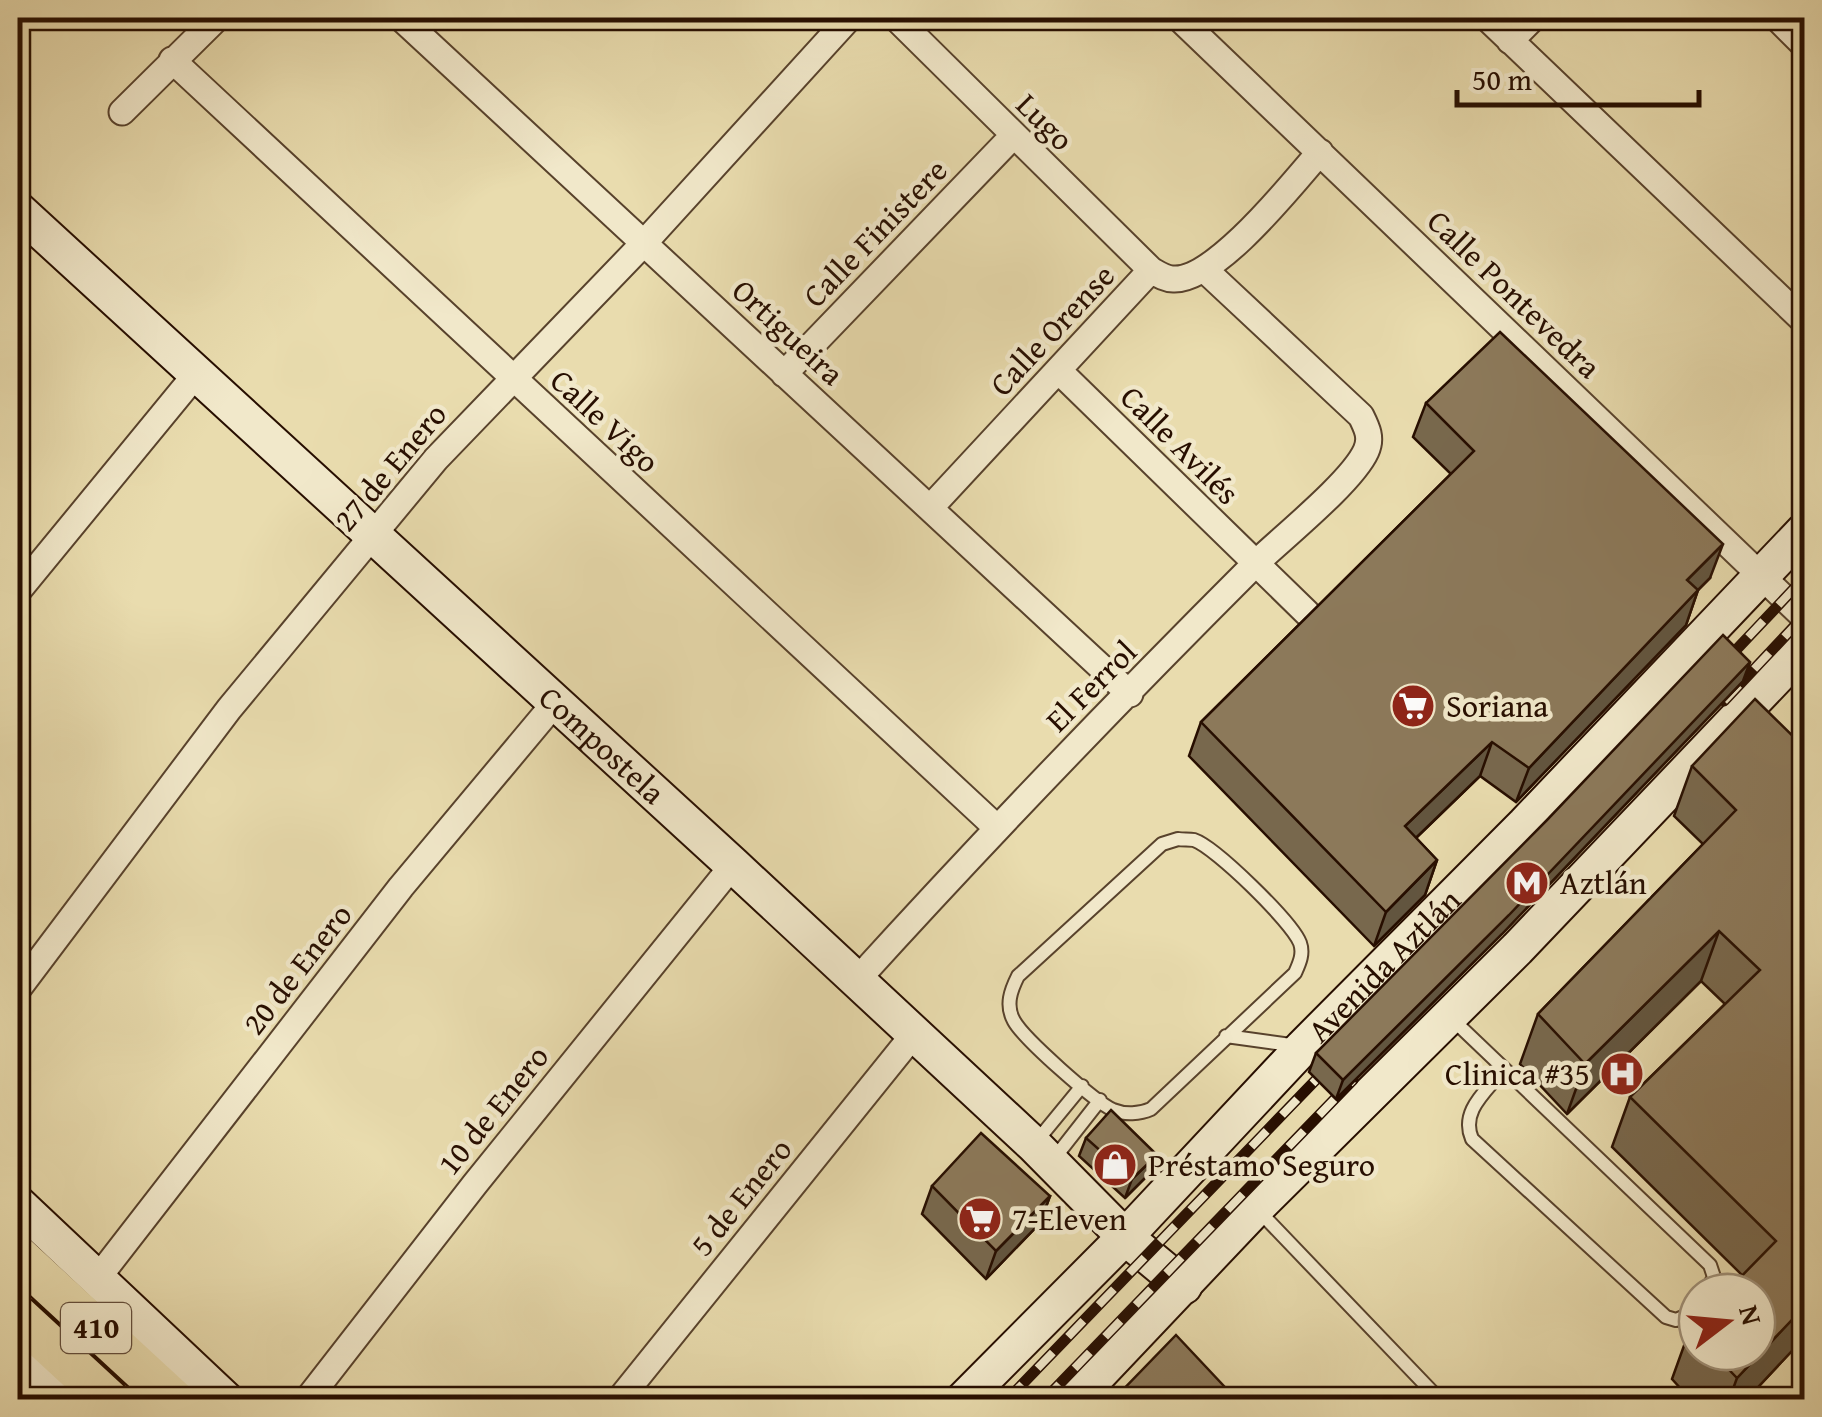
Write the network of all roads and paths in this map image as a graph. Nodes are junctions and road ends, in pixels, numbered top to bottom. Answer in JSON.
{"nodes":[{"id":1,"x":217,"y":18,"type":"edge"},
{"id":2,"x":401,"y":18,"type":"edge"},
{"id":3,"x":849,"y":18,"type":"edge"},
{"id":4,"x":896,"y":18,"type":"edge"},
{"id":5,"x":1179,"y":18,"type":"edge"},
{"id":6,"x":1486,"y":18,"type":"edge"},
{"id":7,"x":1533,"y":18,"type":"edge"},
{"id":8,"x":1777,"y":18,"type":"edge"},
{"id":9,"x":1510,"y":40,"type":"junction"},
{"id":10,"x":1804,"y":44,"type":"edge"},
{"id":11,"x":172,"y":60,"type":"junction"},
{"id":12,"x":122,"y":112,"type":"dead end"},
{"id":13,"x":1013,"y":136,"type":"junction"},
{"id":14,"x":1320,"y":152,"type":"junction"},
{"id":15,"x":18,"y":210,"type":"edge"},
{"id":16,"x":644,"y":243,"type":"junction"},
{"id":17,"x":1152,"y":270,"type":"junction"},
{"id":18,"x":1205,"y":270,"type":"junction"},
{"id":19,"x":1804,"y":322,"type":"edge"},
{"id":20,"x":1060,"y":372,"type":"junction"},
{"id":21,"x":197,"y":373,"type":"junction"},
{"id":22,"x":784,"y":374,"type":"junction"},
{"id":23,"x":512,"y":378,"type":"junction"},
{"id":24,"x":930,"y":508,"type":"junction"},
{"id":25,"x":1804,"y":531,"type":"edge"},
{"id":26,"x":374,"y":535,"type":"junction"},
{"id":27,"x":1255,"y":564,"type":"junction"},
{"id":28,"x":1762,"y":576,"type":"junction"},
{"id":29,"x":18,"y":591,"type":"edge"},
{"id":30,"x":1307,"y":612,"type":"edge"},
{"id":31,"x":1804,"y":617,"type":"edge"},
{"id":32,"x":1804,"y":648,"type":"edge"},
{"id":33,"x":1130,"y":694,"type":"junction"},
{"id":34,"x":554,"y":704,"type":"junction"},
{"id":35,"x":996,"y":827,"type":"junction"},
{"id":36,"x":733,"y":864,"type":"junction"},
{"id":37,"x":857,"y":980,"type":"junction"},
{"id":38,"x":18,"y":989,"type":"edge"},
{"id":39,"x":1449,"y":1016,"type":"junction"},
{"id":40,"x":914,"y":1034,"type":"junction"},
{"id":41,"x":1226,"y":1036,"type":"junction"},
{"id":42,"x":1304,"y":1046,"type":"junction"},
{"id":43,"x":1504,"y":1070,"type":"junction"},
{"id":44,"x":1082,"y":1086,"type":"junction"},
{"id":45,"x":1100,"y":1100,"type":"junction"},
{"id":46,"x":1043,"y":1154,"type":"junction"},
{"id":47,"x":18,"y":1204,"type":"edge"},
{"id":48,"x":1256,"y":1208,"type":"junction"},
{"id":49,"x":1125,"y":1237,"type":"junction"},
{"id":50,"x":18,"y":1256,"type":"edge"},
{"id":51,"x":1712,"y":1272,"type":"edge"},
{"id":52,"x":97,"y":1279,"type":"junction"},
{"id":53,"x":1184,"y":1286,"type":"junction"},
{"id":54,"x":18,"y":1316,"type":"edge"},
{"id":55,"x":1677,"y":1320,"type":"edge"},
{"id":56,"x":21,"y":1373,"type":"edge"},
{"id":57,"x":59,"y":1400,"type":"edge"},
{"id":58,"x":109,"y":1400,"type":"edge"},
{"id":59,"x":174,"y":1400,"type":"edge"},
{"id":60,"x":226,"y":1400,"type":"edge"},
{"id":61,"x":307,"y":1400,"type":"edge"},
{"id":62,"x":619,"y":1400,"type":"edge"},
{"id":63,"x":963,"y":1400,"type":"edge"},
{"id":64,"x":1074,"y":1400,"type":"edge"},
{"id":65,"x":1440,"y":1400,"type":"edge"}],
"edges":[{"from":1,"to":11,"type":"street"},
{"from":2,"to":16,"type":"street","name":"Ortigueira"},
{"from":3,"to":16,"type":"street","name":"27 de Enero"},
{"from":4,"to":13,"type":"street","name":"Lugo"},
{"from":5,"to":14,"type":"street","name":"Calle Pontevedra"},
{"from":6,"to":9,"type":"street"},
{"from":7,"to":9,"type":"street"},
{"from":8,"to":10,"type":"street"},
{"from":9,"to":19,"type":"street"},
{"from":11,"to":12,"type":"street"},
{"from":11,"to":23,"type":"street","name":"Calle Vigo"},
{"from":13,"to":17,"type":"street","name":"Lugo"},
{"from":13,"to":22,"type":"street","name":"Calle Finistere"},
{"from":14,"to":18,"type":"street"},
{"from":14,"to":28,"type":"street","name":"Calle Pontevedra"},
{"from":15,"to":21,"type":"main road","name":"Compostela"},
{"from":16,"to":22,"type":"street","name":"Ortigueira"},
{"from":16,"to":23,"type":"street","name":"27 de Enero"},
{"from":17,"to":18,"type":"street","name":"Calle Orense"},
{"from":17,"to":20,"type":"street","name":"Calle Orense"},
{"from":18,"to":27,"type":"street","name":"El Ferrol"},
{"from":20,"to":24,"type":"street","name":"Calle Orense"},
{"from":20,"to":27,"type":"street","name":"Calle Avilés"},
{"from":21,"to":26,"type":"main road","name":"Compostela"},
{"from":21,"to":29,"type":"street"},
{"from":22,"to":24,"type":"street","name":"Ortigueira"},
{"from":23,"to":26,"type":"street","name":"27 de Enero"},
{"from":23,"to":35,"type":"street","name":"Calle Vigo"},
{"from":24,"to":33,"type":"street","name":"Ortigueira"},
{"from":25,"to":28,"type":"main road","name":"Avenida Aztlán"},
{"from":26,"to":34,"type":"main road","name":"Compostela"},
{"from":26,"to":38,"type":"street","name":"27 de Enero"},
{"from":27,"to":30,"type":"street","name":"Calle Avilés"},
{"from":27,"to":33,"type":"street","name":"El Ferrol"},
{"from":28,"to":31,"type":"street","name":"Calle Pontevedra"},
{"from":28,"to":42,"type":"main road","name":"Avenida Aztlán"},
{"from":32,"to":39,"type":"main road"},
{"from":33,"to":35,"type":"street","name":"El Ferrol"},
{"from":34,"to":36,"type":"main road","name":"Compostela"},
{"from":34,"to":52,"type":"street","name":"20 de Enero"},
{"from":35,"to":37,"type":"street","name":"El Ferrol"},
{"from":36,"to":37,"type":"main road","name":"Compostela"},
{"from":36,"to":61,"type":"street","name":"10 de Enero"},
{"from":37,"to":40,"type":"main road","name":"Compostela"},
{"from":39,"to":43,"type":"lane"},
{"from":39,"to":48,"type":"main road"},
{"from":40,"to":46,"type":"main road","name":"Compostela"},
{"from":40,"to":62,"type":"street","name":"5 de Enero"},
{"from":41,"to":42,"type":"lane"},
{"from":41,"to":44,"type":"lane"},
{"from":41,"to":45,"type":"lane"},
{"from":42,"to":49,"type":"main road","name":"Avenida Aztlán"},
{"from":43,"to":51,"type":"lane"},
{"from":43,"to":55,"type":"lane"},
{"from":44,"to":45,"type":"lane"},
{"from":44,"to":46,"type":"lane"},
{"from":45,"to":46,"type":"lane"},
{"from":46,"to":49,"type":"main road","name":"Compostela"},
{"from":47,"to":52,"type":"main road"},
{"from":48,"to":53,"type":"main road"},
{"from":48,"to":65,"type":"lane"},
{"from":49,"to":53,"type":"main road","name":"Compostela"},
{"from":49,"to":63,"type":"main road","name":"Avenida Aztlán"},
{"from":50,"to":59,"type":"main road","number":"410"},
{"from":52,"to":60,"type":"main road"},
{"from":53,"to":64,"type":"main road"},
{"from":54,"to":58,"type":"main road","number":"410"},
{"from":56,"to":57,"type":"main road"}]}
